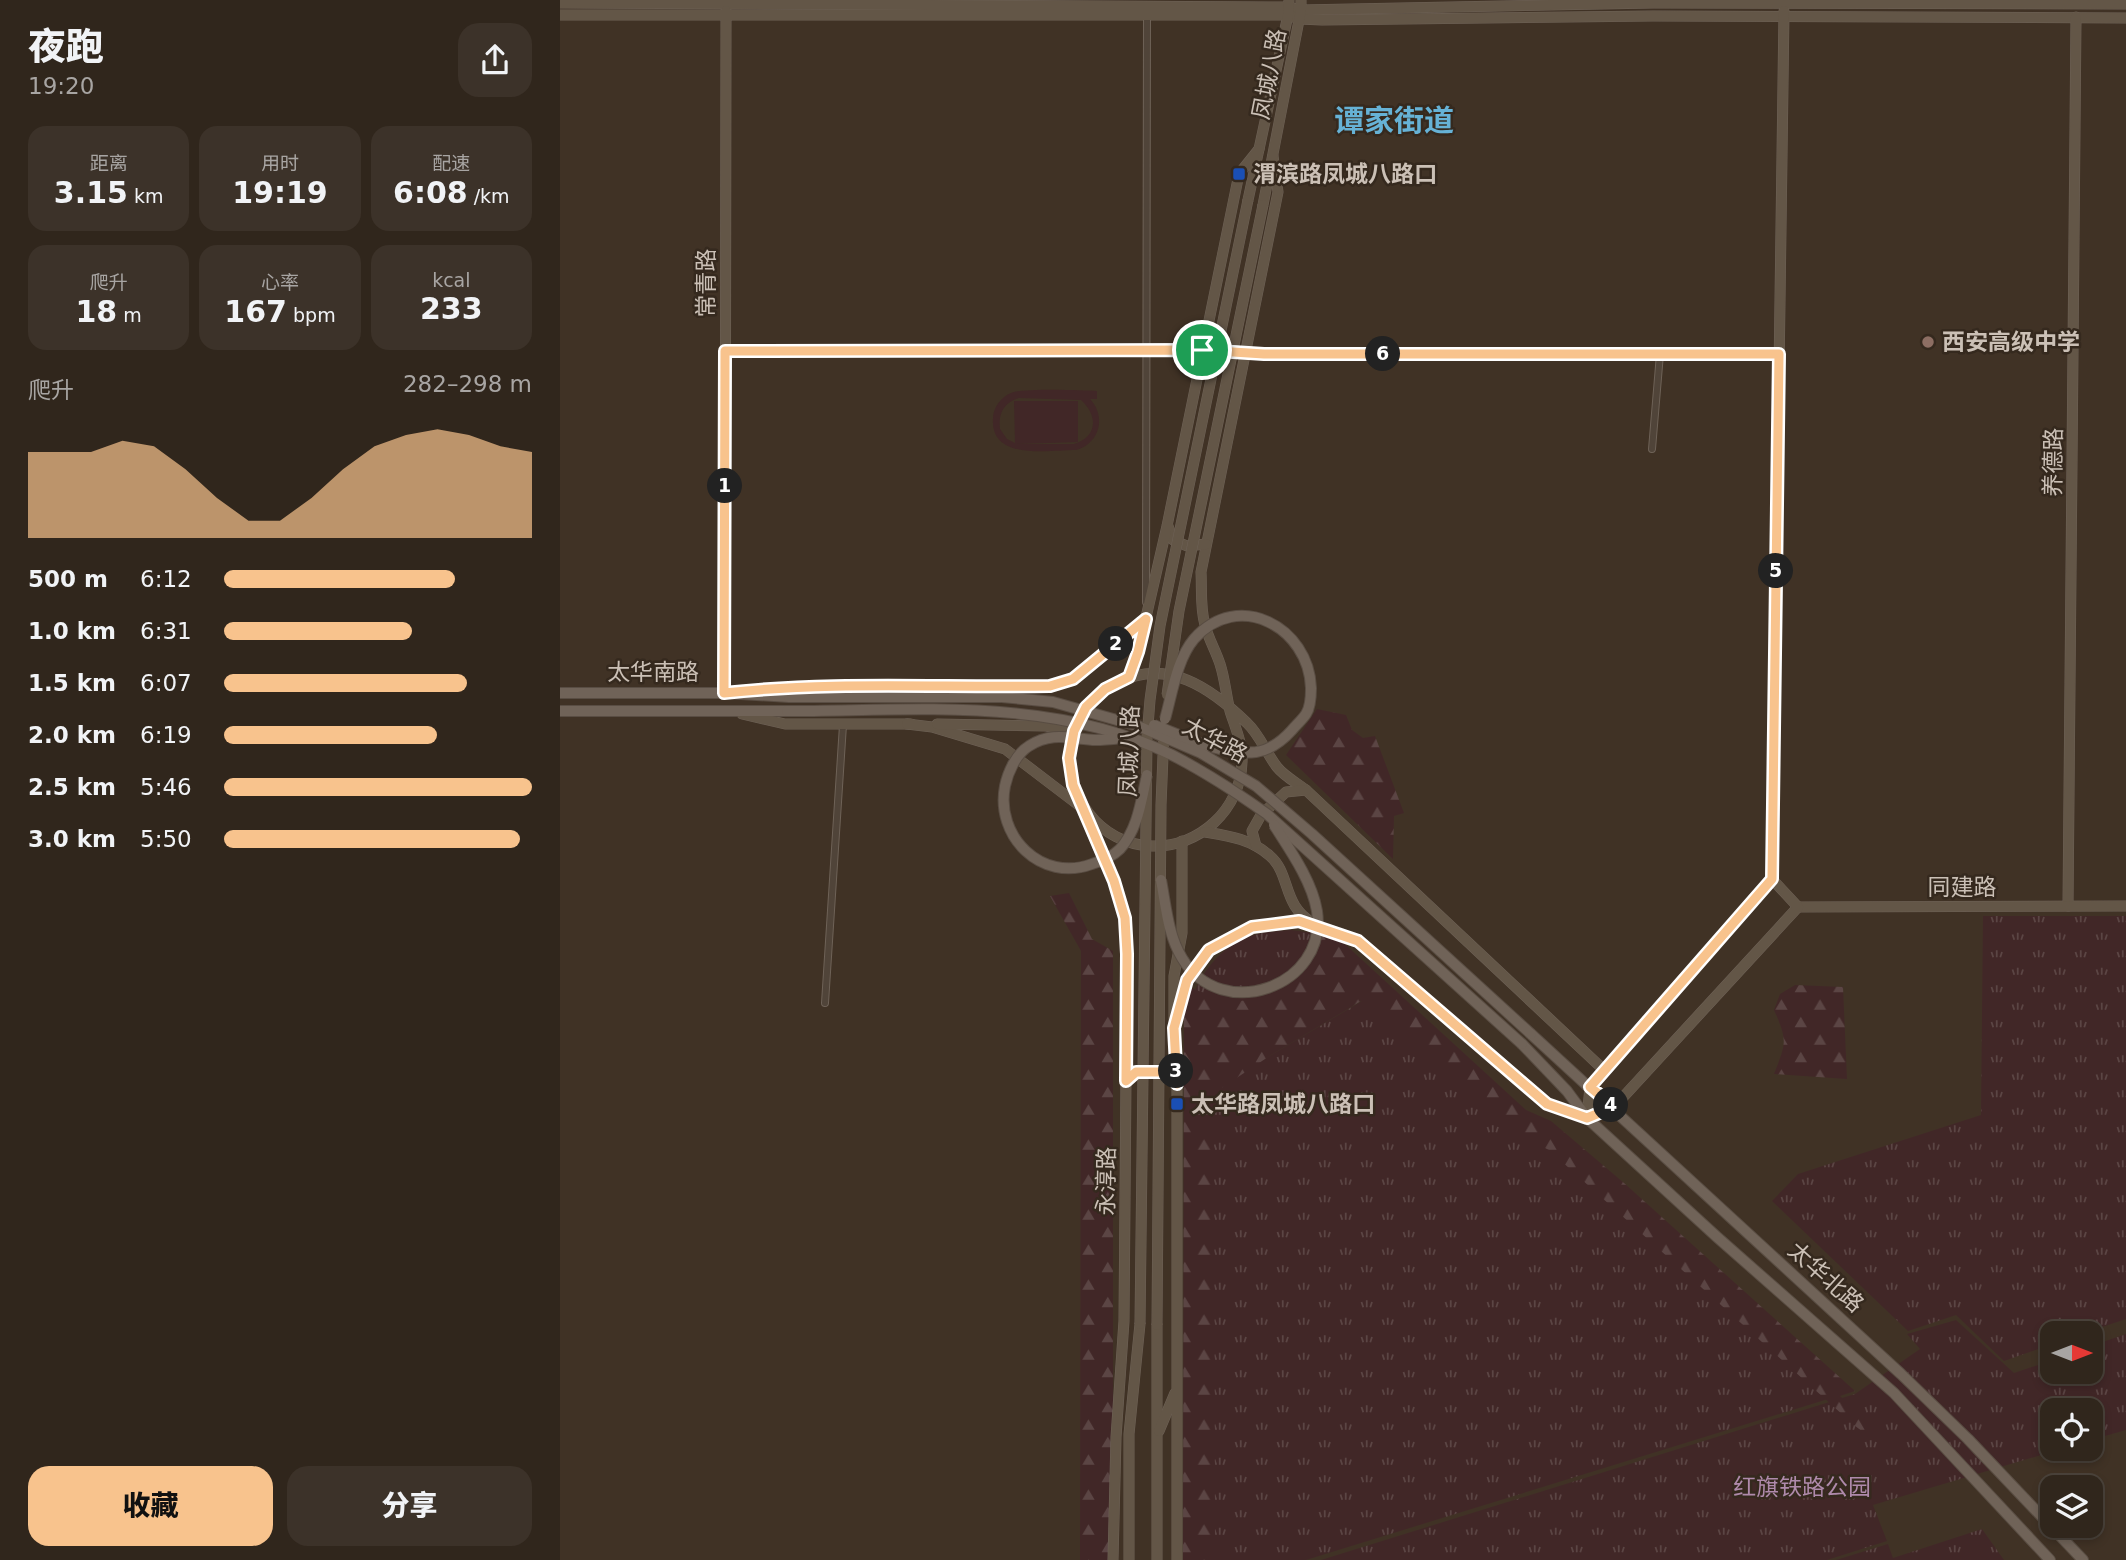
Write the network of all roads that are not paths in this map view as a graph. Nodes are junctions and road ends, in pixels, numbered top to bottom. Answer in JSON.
{"nodes":[{"id":1,"x":725,"y":1,"type":"edge"},
{"id":2,"x":1653,"y":2,"type":"edge"},
{"id":3,"x":560,"y":3,"type":"edge"},
{"id":4,"x":1784,"y":3,"type":"junction"},
{"id":5,"x":2126,"y":4,"type":"edge"},
{"id":6,"x":1289,"y":7,"type":"edge"},
{"id":7,"x":1301,"y":10,"type":"edge"},
{"id":8,"x":1147,"y":11,"type":"junction"},
{"id":9,"x":560,"y":15,"type":"edge"},
{"id":10,"x":726,"y":16,"type":"junction"},
{"id":11,"x":1653,"y":16,"type":"junction"},
{"id":12,"x":1784,"y":16,"type":"junction"},
{"id":13,"x":2076,"y":18,"type":"junction"},
{"id":14,"x":2126,"y":18,"type":"edge"},
{"id":15,"x":1259,"y":149,"type":"junction"},
{"id":16,"x":1273,"y":156,"type":"junction"},
{"id":17,"x":1202,"y":350,"type":"junction"},
{"id":18,"x":725,"y":351,"type":"junction"},
{"id":19,"x":1146,"y":351,"type":"junction"},
{"id":20,"x":1245,"y":352,"type":"junction"},
{"id":21,"x":1660,"y":354,"type":"junction"},
{"id":22,"x":1779,"y":354,"type":"junction"},
{"id":23,"x":1653,"y":449,"type":"dead end"},
{"id":24,"x":1167,"y":526,"type":"junction"},
{"id":25,"x":1206,"y":544,"type":"junction"},
{"id":26,"x":1146,"y":619,"type":"junction"},
{"id":27,"x":1129,"y":677,"type":"junction"},
{"id":28,"x":560,"y":693,"type":"edge"},
{"id":29,"x":724,"y":693,"type":"junction"},
{"id":30,"x":789,"y":697,"type":"joint"},
{"id":31,"x":1230,"y":709,"type":"junction"},
{"id":32,"x":724,"y":710,"type":"junction"},
{"id":33,"x":560,"y":711,"type":"edge"},
{"id":34,"x":787,"y":711,"type":"joint"},
{"id":35,"x":1112,"y":717,"type":"junction"},
{"id":36,"x":1165,"y":719,"type":"junction"},
{"id":37,"x":907,"y":724,"type":"junction"},
{"id":38,"x":843,"y":725,"type":"junction"},
{"id":39,"x":1074,"y":731,"type":"junction"},
{"id":40,"x":1130,"y":738,"type":"junction"},
{"id":41,"x":1147,"y":775,"type":"junction"},
{"id":42,"x":1306,"y":790,"type":"junction"},
{"id":43,"x":1085,"y":810,"type":"junction"},
{"id":44,"x":1267,"y":814,"type":"junction"},
{"id":45,"x":1205,"y":832,"type":"junction"},
{"id":46,"x":1182,"y":841,"type":"junction"},
{"id":47,"x":1256,"y":846,"type":"junction"},
{"id":48,"x":1772,"y":879,"type":"junction"},
{"id":49,"x":1161,"y":880,"type":"junction"},
{"id":50,"x":2068,"y":906,"type":"junction"},
{"id":51,"x":2126,"y":906,"type":"edge"},
{"id":52,"x":1798,"y":907,"type":"junction"},
{"id":53,"x":1331,"y":932,"type":"junction"},
{"id":54,"x":825,"y":1003,"type":"dead end"},
{"id":55,"x":1174,"y":1028,"type":"junction"},
{"id":56,"x":1531,"y":1034,"type":"joint"},
{"id":57,"x":1522,"y":1044,"type":"joint"},
{"id":58,"x":1605,"y":1071,"type":"junction"},
{"id":59,"x":1126,"y":1081,"type":"junction"},
{"id":60,"x":1177,"y":1084,"type":"junction"},
{"id":61,"x":1590,"y":1087,"type":"junction"},
{"id":62,"x":1614,"y":1107,"type":"junction"},
{"id":63,"x":1587,"y":1118,"type":"junction"},
{"id":64,"x":1124,"y":1321,"type":"junction"},
{"id":65,"x":1177,"y":1389,"type":"junction"},
{"id":66,"x":1129,"y":1434,"type":"junction"},
{"id":67,"x":1157,"y":1435,"type":"junction"},
{"id":68,"x":1113,"y":1560,"type":"edge"},
{"id":69,"x":1129,"y":1560,"type":"edge"},
{"id":70,"x":1157,"y":1560,"type":"edge"},
{"id":71,"x":1177,"y":1560,"type":"edge"},
{"id":72,"x":2050,"y":1560,"type":"edge"},
{"id":73,"x":2082,"y":1560,"type":"edge"}],
"edges":[{"from":1,"to":3,"type":"street"},
{"from":1,"to":8,"type":"street"},
{"from":1,"to":10,"type":"street","name":"常青路"},
{"from":2,"to":4,"type":"street"},
{"from":2,"to":7,"type":"street"},
{"from":2,"to":11,"type":"street"},
{"from":4,"to":5,"type":"street"},
{"from":4,"to":12,"type":"street"},
{"from":6,"to":7,"type":"street"},
{"from":6,"to":8,"type":"street"},
{"from":6,"to":15,"type":"street","name":"凤城八路"},
{"from":7,"to":11,"type":"street"},
{"from":7,"to":16,"type":"street","name":"凤城八路"},
{"from":8,"to":10,"type":"street"},
{"from":8,"to":19,"type":"street"},
{"from":9,"to":10,"type":"street"},
{"from":10,"to":18,"type":"street","name":"常青路"},
{"from":11,"to":12,"type":"street"},
{"from":12,"to":13,"type":"street"},
{"from":12,"to":22,"type":"street"},
{"from":13,"to":14,"type":"street"},
{"from":13,"to":50,"type":"street","name":"养德路"},
{"from":15,"to":17,"type":"street","name":"凤城八路"},
{"from":15,"to":41,"type":"street","name":"凤城八路","bridge":true},
{"from":16,"to":20,"type":"street","name":"凤城八路"},
{"from":16,"to":36,"type":"street","name":"凤城八路","bridge":true},
{"from":17,"to":19,"type":"street"},
{"from":17,"to":20,"type":"street"},
{"from":17,"to":24,"type":"street","name":"凤城八路"},
{"from":18,"to":19,"type":"street"},
{"from":18,"to":29,"type":"street","name":"常青路"},
{"from":19,"to":26,"type":"street"},
{"from":20,"to":21,"type":"street"},
{"from":20,"to":25,"type":"street","name":"凤城八路"},
{"from":21,"to":22,"type":"street"},
{"from":21,"to":23,"type":"street"},
{"from":22,"to":48,"type":"street"},
{"from":24,"to":25,"type":"street"},
{"from":24,"to":26,"type":"street","name":"凤城八路"},
{"from":25,"to":31,"type":"street","name":"凤城八路"},
{"from":26,"to":27,"type":"street","name":"凤城八路"},
{"from":26,"to":29,"type":"street"},
{"from":27,"to":31,"type":"street"},
{"from":27,"to":39,"type":"street"},
{"from":28,"to":29,"type":"main road","name":"太华南路"},
{"from":29,"to":30,"type":"main road","name":"太华南路"},
{"from":30,"to":35,"type":"main road","name":"太华路","bridge":true},
{"from":31,"to":42,"type":"street"},
{"from":31,"to":45,"type":"street"},
{"from":32,"to":33,"type":"main road","name":"太华南路"},
{"from":32,"to":34,"type":"main road","name":"太华南路"},
{"from":32,"to":38,"type":"street"},
{"from":34,"to":40,"type":"main road","name":"太华路","bridge":true},
{"from":35,"to":36,"type":"main road","bridge":true},
{"from":35,"to":56,"type":"main road","name":"太华路","bridge":true},
{"from":36,"to":49,"type":"street","name":"凤城八路","bridge":true},
{"from":37,"to":38,"type":"street"},
{"from":37,"to":39,"type":"street"},
{"from":37,"to":43,"type":"street"},
{"from":38,"to":54,"type":"street"},
{"from":39,"to":43,"type":"street"},
{"from":40,"to":41,"type":"main road","bridge":true},
{"from":40,"to":44,"type":"main road","name":"太华路","bridge":true},
{"from":41,"to":66,"type":"street","name":"凤城八路","bridge":true},
{"from":42,"to":47,"type":"street"},
{"from":42,"to":58,"type":"street"},
{"from":43,"to":46,"type":"street"},
{"from":43,"to":59,"type":"street","name":"永淳路"},
{"from":44,"to":49,"type":"main road","bridge":true},
{"from":44,"to":57,"type":"main road","name":"太华路","bridge":true},
{"from":45,"to":46,"type":"street"},
{"from":45,"to":47,"type":"street"},
{"from":46,"to":55,"type":"street"},
{"from":47,"to":53,"type":"street"},
{"from":48,"to":52,"type":"street"},
{"from":48,"to":58,"type":"street"},
{"from":49,"to":67,"type":"street","name":"凤城八路","bridge":true},
{"from":50,"to":51,"type":"street","name":"同建路"},
{"from":50,"to":52,"type":"street","name":"同建路"},
{"from":52,"to":62,"type":"street"},
{"from":53,"to":55,"type":"street"},
{"from":53,"to":63,"type":"street"},
{"from":55,"to":60,"type":"street"},
{"from":56,"to":61,"type":"main road","name":"太华北路"},
{"from":57,"to":63,"type":"main road","name":"太华北路"},
{"from":58,"to":61,"type":"street"},
{"from":59,"to":60,"type":"street"},
{"from":59,"to":64,"type":"street","name":"永淳路"},
{"from":60,"to":65,"type":"street"},
{"from":61,"to":62,"type":"main road","name":"太华北路"},
{"from":61,"to":63,"type":"street"},
{"from":62,"to":63,"type":"street"},
{"from":62,"to":73,"type":"main road","name":"太华北路"},
{"from":63,"to":72,"type":"main road","name":"太华北路"},
{"from":64,"to":66,"type":"street"},
{"from":64,"to":68,"type":"street","name":"永淳路"},
{"from":65,"to":67,"type":"street"},
{"from":65,"to":71,"type":"street"},
{"from":66,"to":69,"type":"street"},
{"from":67,"to":70,"type":"street"}]}
